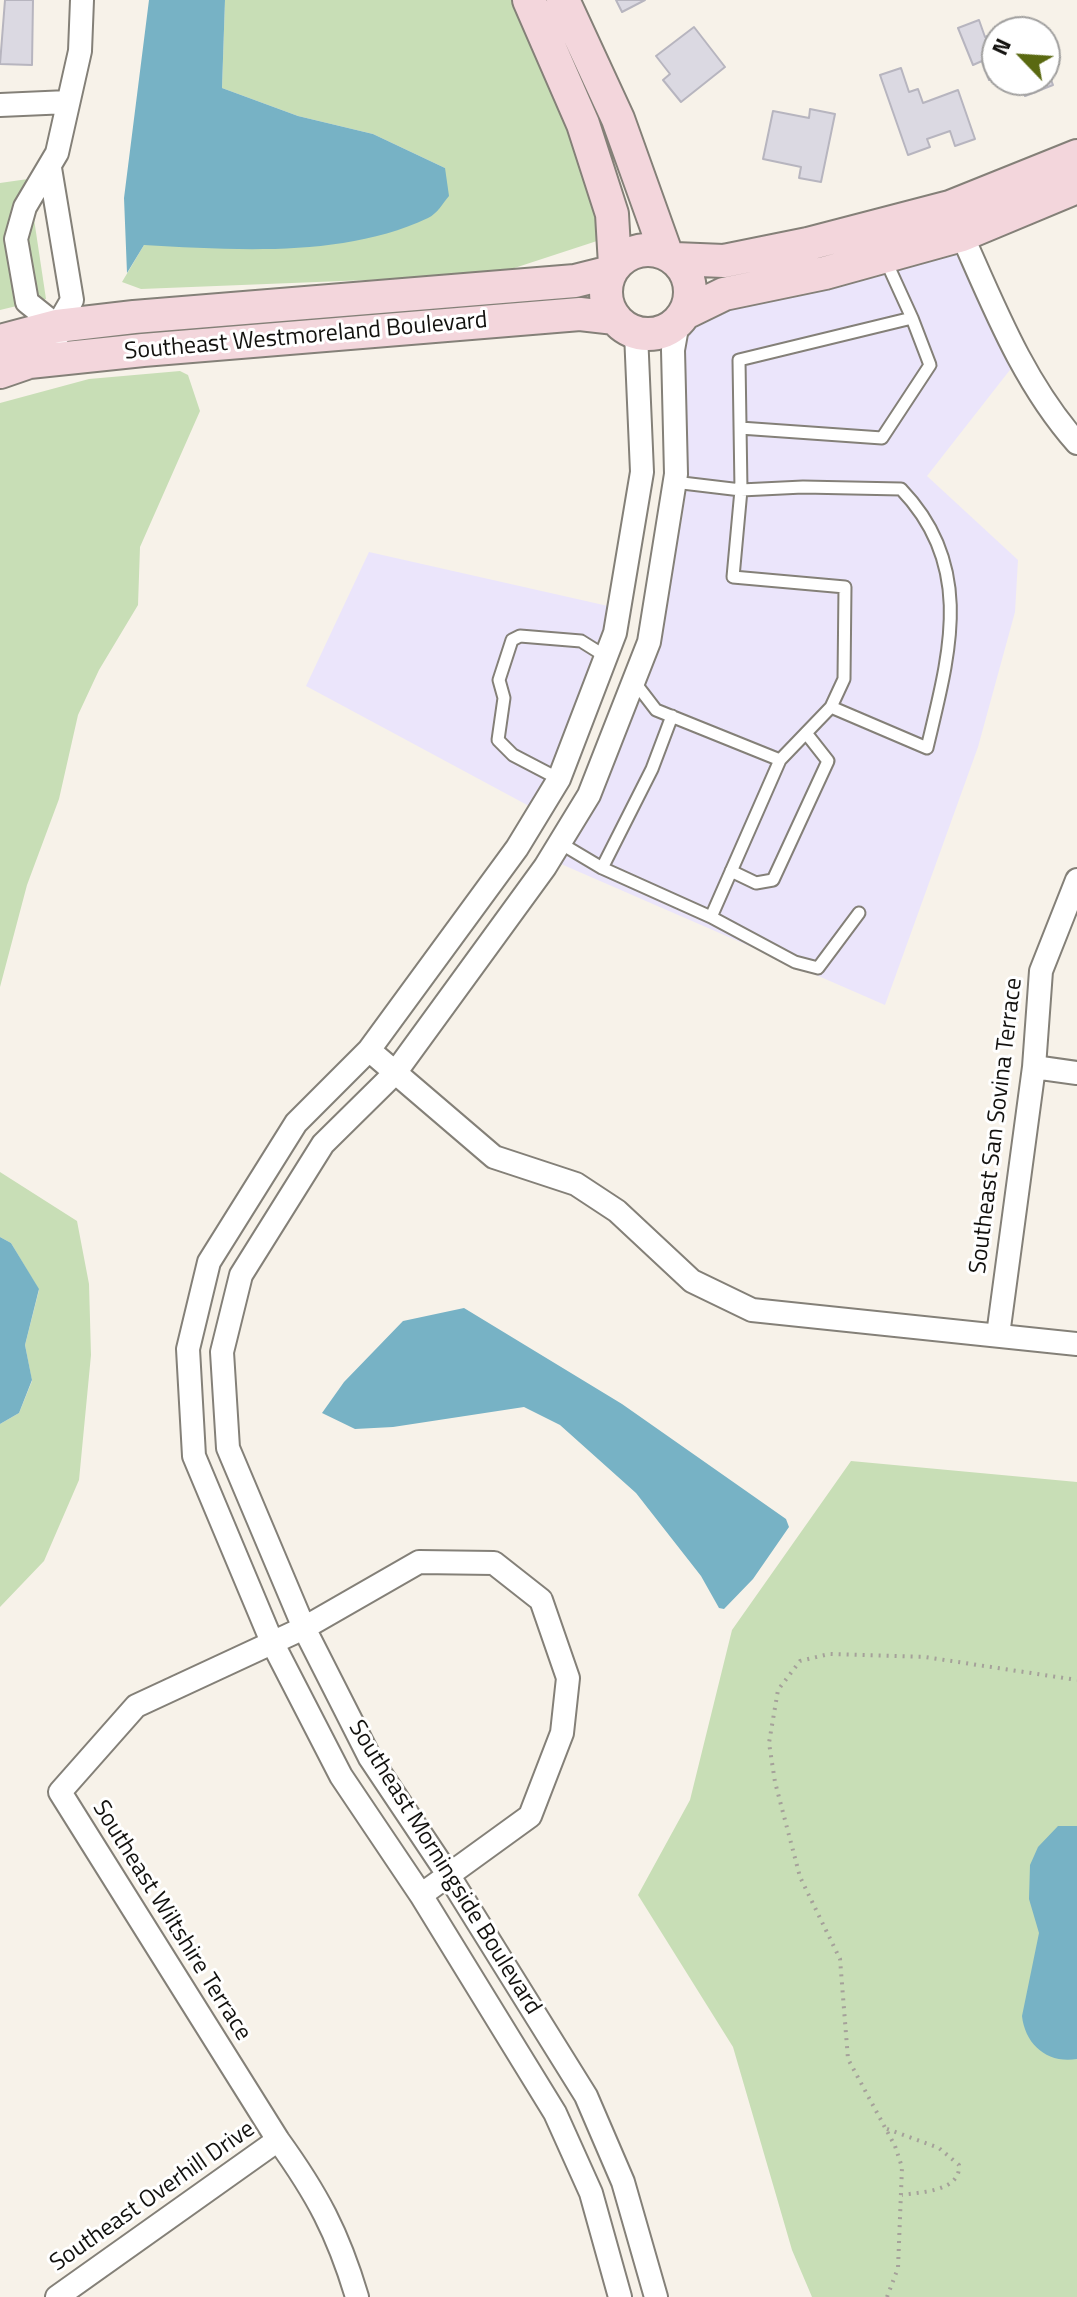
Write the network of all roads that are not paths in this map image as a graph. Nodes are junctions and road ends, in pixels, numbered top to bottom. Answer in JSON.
{"nodes":[{"id":1,"x":82,"y":0,"type":"edge"},
{"id":2,"x":529,"y":0,"type":"edge"},
{"id":3,"x":563,"y":0,"type":"edge"},
{"id":4,"x":68,"y":102,"type":"junction"},
{"id":5,"x":0,"y":105,"type":"edge"},
{"id":6,"x":1077,"y":156,"type":"edge"},
{"id":7,"x":50,"y":168,"type":"junction"},
{"id":8,"x":1077,"y":187,"type":"edge"},
{"id":9,"x":956,"y":221,"type":"junction"},
{"id":10,"x":670,"y":256,"type":"junction"},
{"id":11,"x":885,"y":257,"type":"junction"},
{"id":12,"x":613,"y":269,"type":"junction"},
{"id":13,"x":681,"y":318,"type":"junction"},
{"id":14,"x":912,"y":318,"type":"junction"},
{"id":15,"x":625,"y":325,"type":"junction"},
{"id":16,"x":57,"y":326,"type":"junction"},
{"id":17,"x":0,"y":341,"type":"edge"},
{"id":18,"x":63,"y":358,"type":"junction"},
{"id":19,"x":0,"y":372,"type":"edge"},
{"id":20,"x":740,"y":428,"type":"junction"},
{"id":21,"x":1077,"y":443,"type":"edge"},
{"id":22,"x":640,"y":480,"type":"junction"},
{"id":23,"x":674,"y":482,"type":"junction"},
{"id":24,"x":741,"y":490,"type":"junction"},
{"id":25,"x":605,"y":656,"type":"junction"},
{"id":26,"x":633,"y":680,"type":"junction"},
{"id":27,"x":831,"y":707,"type":"junction"},
{"id":28,"x":672,"y":716,"type":"junction"},
{"id":29,"x":806,"y":733,"type":"junction"},
{"id":30,"x":780,"y":760,"type":"junction"},
{"id":31,"x":559,"y":779,"type":"junction"},
{"id":32,"x":532,"y":823,"type":"junction"},
{"id":33,"x":560,"y":843,"type":"junction"},
{"id":34,"x":602,"y":868,"type":"junction"},
{"id":35,"x":731,"y":871,"type":"junction"},
{"id":36,"x":1077,"y":880,"type":"edge"},
{"id":37,"x":859,"y":913,"type":"dead end"},
{"id":38,"x":711,"y":917,"type":"junction"},
{"id":39,"x":369,"y":1050,"type":"junction"},
{"id":40,"x":1034,"y":1067,"type":"junction"},
{"id":41,"x":395,"y":1073,"type":"junction"},
{"id":42,"x":1077,"y":1073,"type":"edge"},
{"id":43,"x":209,"y":1262,"type":"junction"},
{"id":44,"x":241,"y":1275,"type":"junction"},
{"id":45,"x":998,"y":1335,"type":"junction"},
{"id":46,"x":1077,"y":1344,"type":"edge"},
{"id":47,"x":304,"y":1628,"type":"junction"},
{"id":48,"x":272,"y":1642,"type":"junction"},
{"id":49,"x":449,"y":1876,"type":"junction"},
{"id":50,"x":421,"y":1895,"type":"junction"},
{"id":51,"x":586,"y":2096,"type":"junction"},
{"id":52,"x":555,"y":2113,"type":"junction"},
{"id":53,"x":278,"y":2140,"type":"junction"},
{"id":54,"x":82,"y":2291,"type":"edge"},
{"id":55,"x":57,"y":2297,"type":"edge"},
{"id":56,"x":357,"y":2297,"type":"edge"},
{"id":57,"x":620,"y":2297,"type":"edge"},
{"id":58,"x":656,"y":2297,"type":"edge"}],
"edges":[{"from":1,"to":4,"type":"street"},
{"from":2,"to":12,"type":"street"},
{"from":3,"to":10,"type":"street"},
{"from":4,"to":5,"type":"street"},
{"from":4,"to":7,"type":"street"},
{"from":6,"to":9,"type":"street"},
{"from":7,"to":16,"type":"street"},
{"from":7,"to":16,"type":"street"},
{"from":8,"to":9,"type":"street"},
{"from":9,"to":10,"type":"street"},
{"from":9,"to":11,"type":"street"},
{"from":9,"to":21,"type":"street"},
{"from":10,"to":12,"type":"street"},
{"from":10,"to":13,"type":"street"},
{"from":11,"to":13,"type":"street"},
{"from":11,"to":14,"type":"lane"},
{"from":12,"to":15,"type":"street"},
{"from":12,"to":16,"type":"street","name":"Southeast Westmoreland Boulevard"},
{"from":13,"to":15,"type":"street"},
{"from":13,"to":23,"type":"street","name":"Southeast Morningside Boulevard"},
{"from":14,"to":20,"type":"lane"},
{"from":14,"to":20,"type":"lane"},
{"from":15,"to":18,"type":"street","name":"Southeast Westmoreland Boulevard"},
{"from":15,"to":22,"type":"street","name":"Southeast Morningside Boulevard"},
{"from":16,"to":17,"type":"street","name":"Southeast Westmoreland Boulevard"},
{"from":16,"to":18,"type":"street"},
{"from":18,"to":19,"type":"street","name":"Southeast Westmoreland Boulevard"},
{"from":20,"to":24,"type":"lane"},
{"from":22,"to":23,"type":"street"},
{"from":22,"to":25,"type":"street","name":"Southeast Morningside Boulevard"},
{"from":23,"to":24,"type":"lane"},
{"from":23,"to":26,"type":"street","name":"Southeast Morningside Boulevard"},
{"from":24,"to":27,"type":"lane"},
{"from":24,"to":27,"type":"lane"},
{"from":25,"to":26,"type":"street"},
{"from":25,"to":31,"type":"street","name":"Southeast Morningside Boulevard"},
{"from":25,"to":31,"type":"lane"},
{"from":26,"to":28,"type":"lane"},
{"from":26,"to":33,"type":"street","name":"Southeast Morningside Boulevard"},
{"from":27,"to":29,"type":"lane"},
{"from":28,"to":30,"type":"lane"},
{"from":28,"to":34,"type":"lane"},
{"from":29,"to":30,"type":"lane"},
{"from":29,"to":35,"type":"lane"},
{"from":30,"to":35,"type":"lane"},
{"from":31,"to":32,"type":"street","name":"Southeast Morningside Boulevard"},
{"from":32,"to":33,"type":"street"},
{"from":32,"to":39,"type":"street","name":"Southeast Morningside Boulevard"},
{"from":33,"to":34,"type":"lane"},
{"from":33,"to":41,"type":"street","name":"Southeast Morningside Boulevard"},
{"from":34,"to":38,"type":"lane"},
{"from":35,"to":38,"type":"lane"},
{"from":36,"to":40,"type":"street","name":"Southeast San Sovina Terrace"},
{"from":37,"to":38,"type":"lane"},
{"from":39,"to":41,"type":"street"},
{"from":39,"to":43,"type":"street","name":"Southeast Morningside Boulevard"},
{"from":40,"to":42,"type":"street"},
{"from":40,"to":45,"type":"street","name":"Southeast San Sovina Terrace"},
{"from":41,"to":44,"type":"street","name":"Southeast Morningside Boulevard"},
{"from":41,"to":45,"type":"street"},
{"from":43,"to":44,"type":"street"},
{"from":43,"to":48,"type":"street","name":"Southeast Morningside Boulevard"},
{"from":44,"to":47,"type":"street","name":"Southeast Morningside Boulevard"},
{"from":45,"to":46,"type":"street"},
{"from":47,"to":48,"type":"street","name":"Southeast Wiltshire Terrace"},
{"from":47,"to":49,"type":"street","name":"Southeast Morningside Boulevard"},
{"from":47,"to":49,"type":"street","name":"Southeast Wiltshire Terrace"},
{"from":48,"to":50,"type":"street","name":"Southeast Morningside Boulevard"},
{"from":48,"to":53,"type":"street","name":"Southeast Wiltshire Terrace"},
{"from":49,"to":50,"type":"street","name":"Southeast Wiltshire Terrace"},
{"from":49,"to":51,"type":"street","name":"Southeast Morningside Boulevard"},
{"from":50,"to":52,"type":"street","name":"Southeast Morningside Boulevard"},
{"from":51,"to":52,"type":"street"},
{"from":51,"to":58,"type":"street","name":"Southeast Morningside Boulevard"},
{"from":52,"to":57,"type":"street","name":"Southeast Morningside Boulevard"},
{"from":53,"to":54,"type":"street","name":"Southeast Overhill Drive"},
{"from":53,"to":56,"type":"street","name":"Southeast Wiltshire Terrace"},
{"from":54,"to":55,"type":"street","name":"Southeast Overhill Drive"}]}
